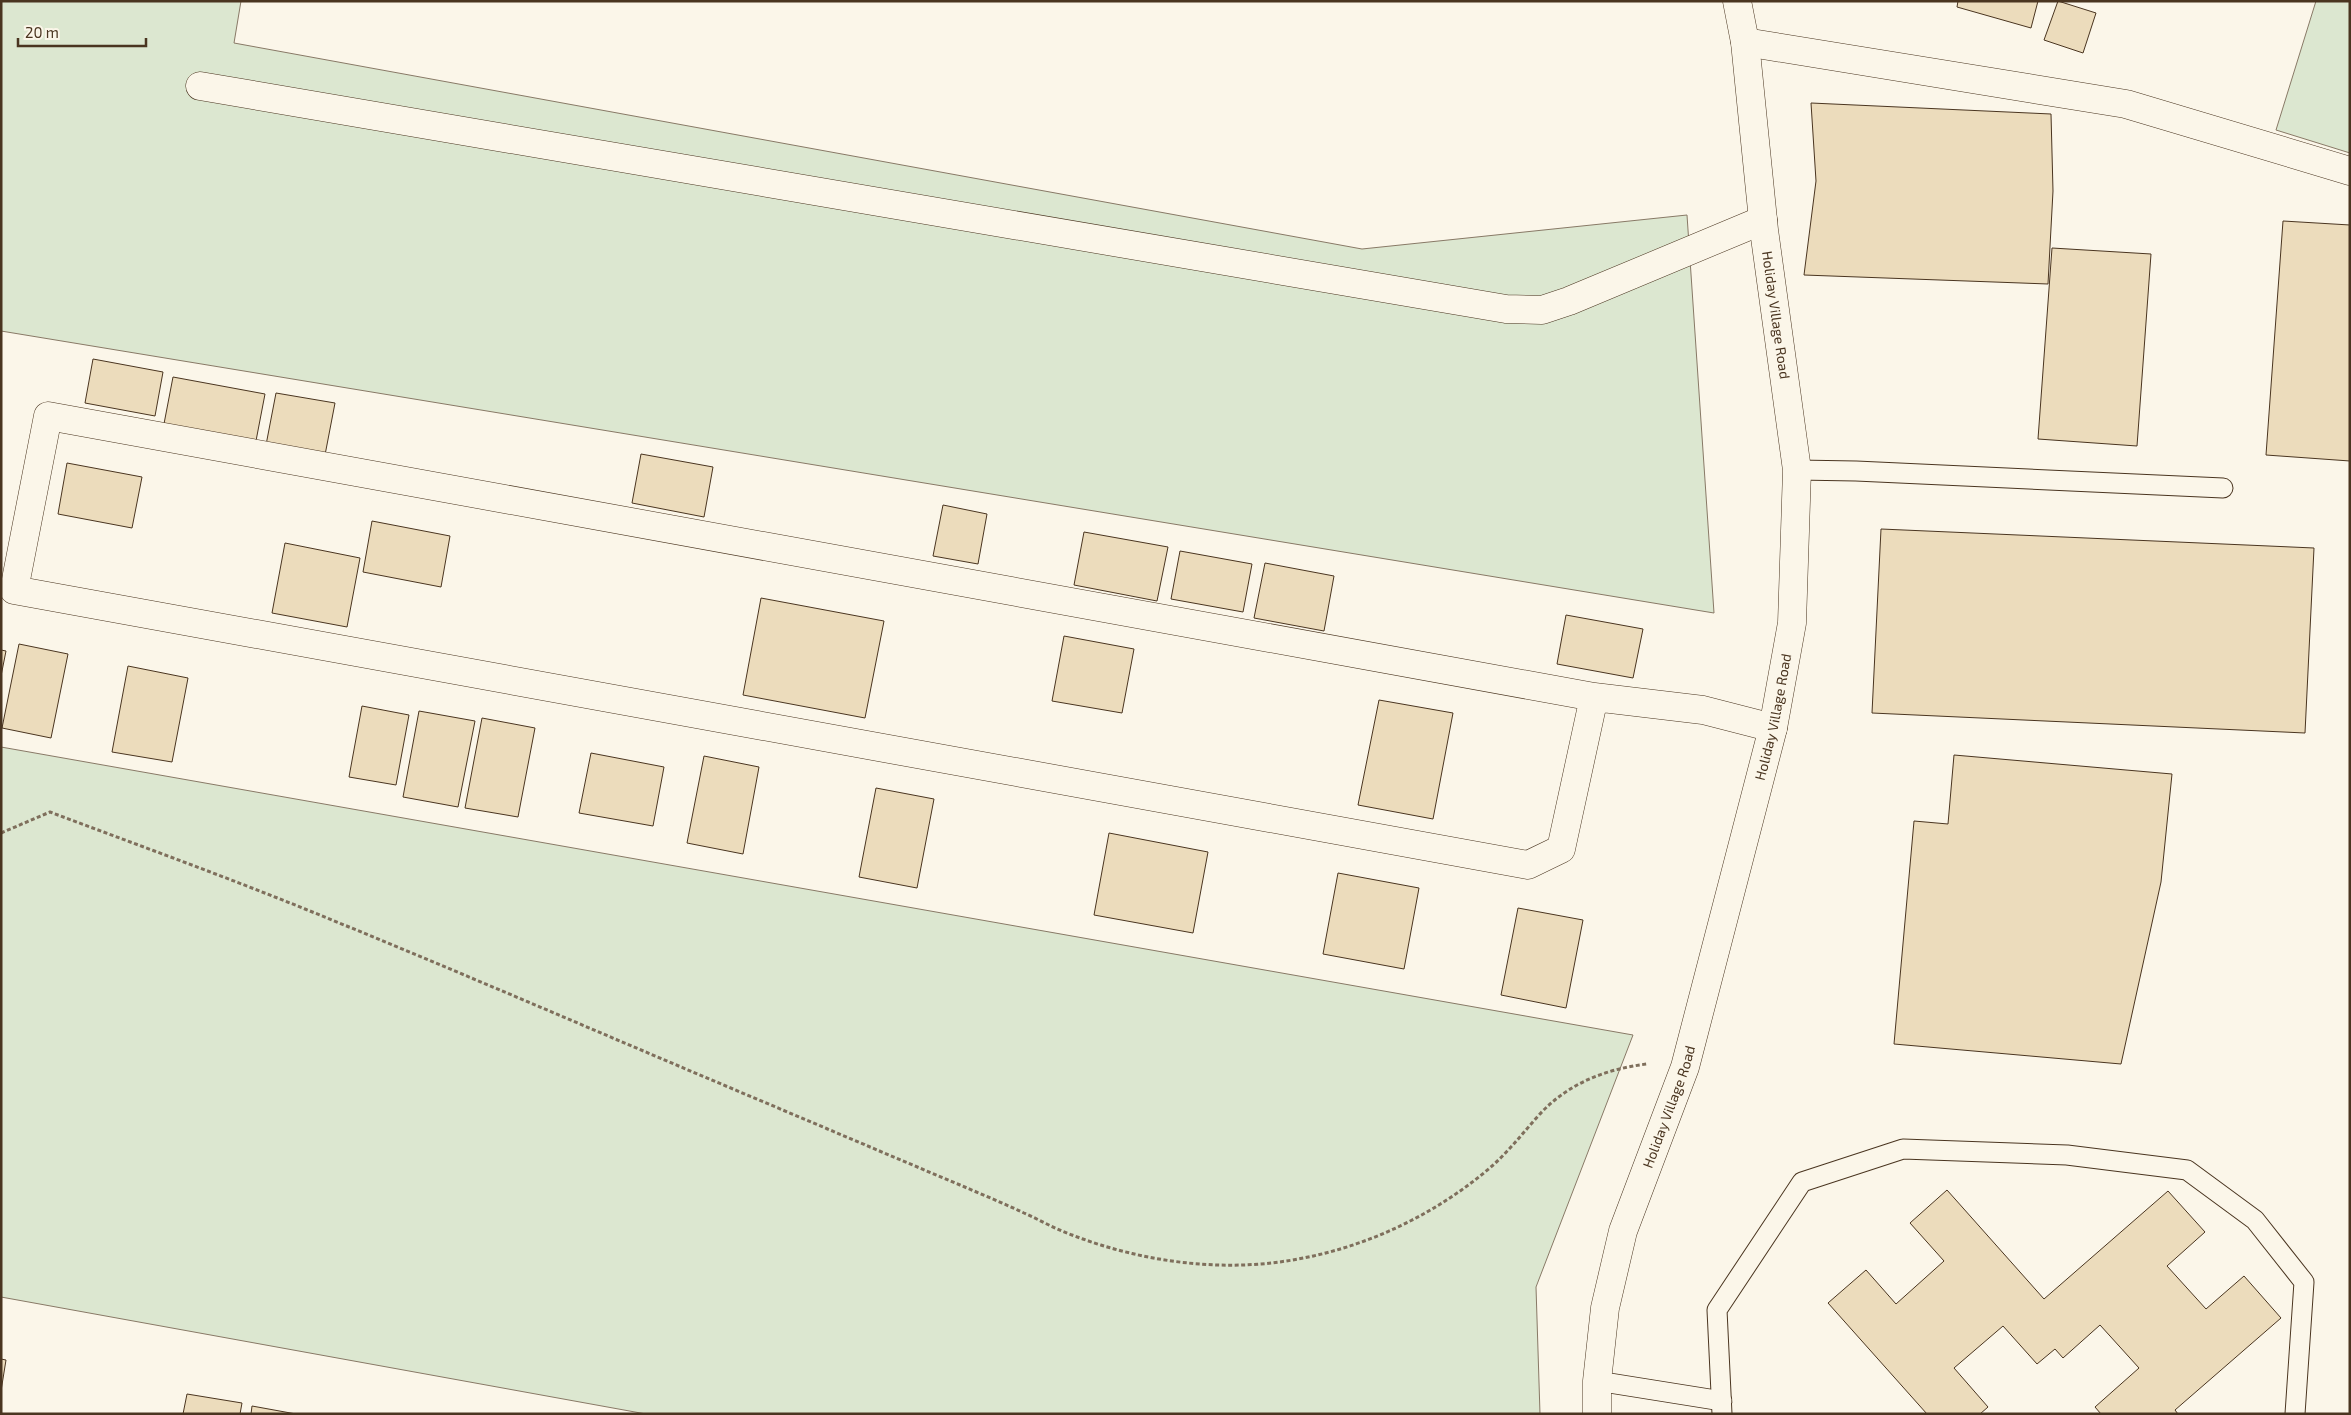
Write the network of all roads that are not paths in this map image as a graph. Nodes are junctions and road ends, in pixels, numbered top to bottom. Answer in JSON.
{"nodes":[{"id":1,"x":1737,"y":1,"type":"edge"},
{"id":2,"x":1745,"y":42,"type":"junction"},
{"id":3,"x":200,"y":86,"type":"dead end"},
{"id":4,"x":2350,"y":171,"type":"edge"},
{"id":5,"x":1763,"y":220,"type":"junction"},
{"id":6,"x":1797,"y":470,"type":"junction"},
{"id":7,"x":2223,"y":488,"type":"dead end"},
{"id":8,"x":1594,"y":698,"type":"junction"},
{"id":9,"x":1773,"y":728,"type":"junction"},
{"id":10,"x":1597,"y":1381,"type":"junction"},
{"id":11,"x":1722,"y":1408,"type":"edge"},
{"id":12,"x":1597,"y":1414,"type":"edge"},
{"id":13,"x":2294,"y":1414,"type":"edge"}],
"edges":[{"from":1,"to":2,"type":"street","name":"Holiday Village Road"},
{"from":2,"to":4,"type":"street"},
{"from":2,"to":5,"type":"street","name":"Holiday Village Road"},
{"from":3,"to":5,"type":"street"},
{"from":5,"to":6,"type":"street","name":"Holiday Village Road"},
{"from":6,"to":7,"type":"lane"},
{"from":6,"to":9,"type":"street","name":"Holiday Village Road"},
{"from":8,"to":8,"type":"street"},
{"from":8,"to":9,"type":"street"},
{"from":9,"to":10,"type":"street","name":"Holiday Village Road"},
{"from":10,"to":11,"type":"lane"},
{"from":10,"to":12,"type":"street","name":"Holiday Village Road"},
{"from":11,"to":13,"type":"lane"}]}
